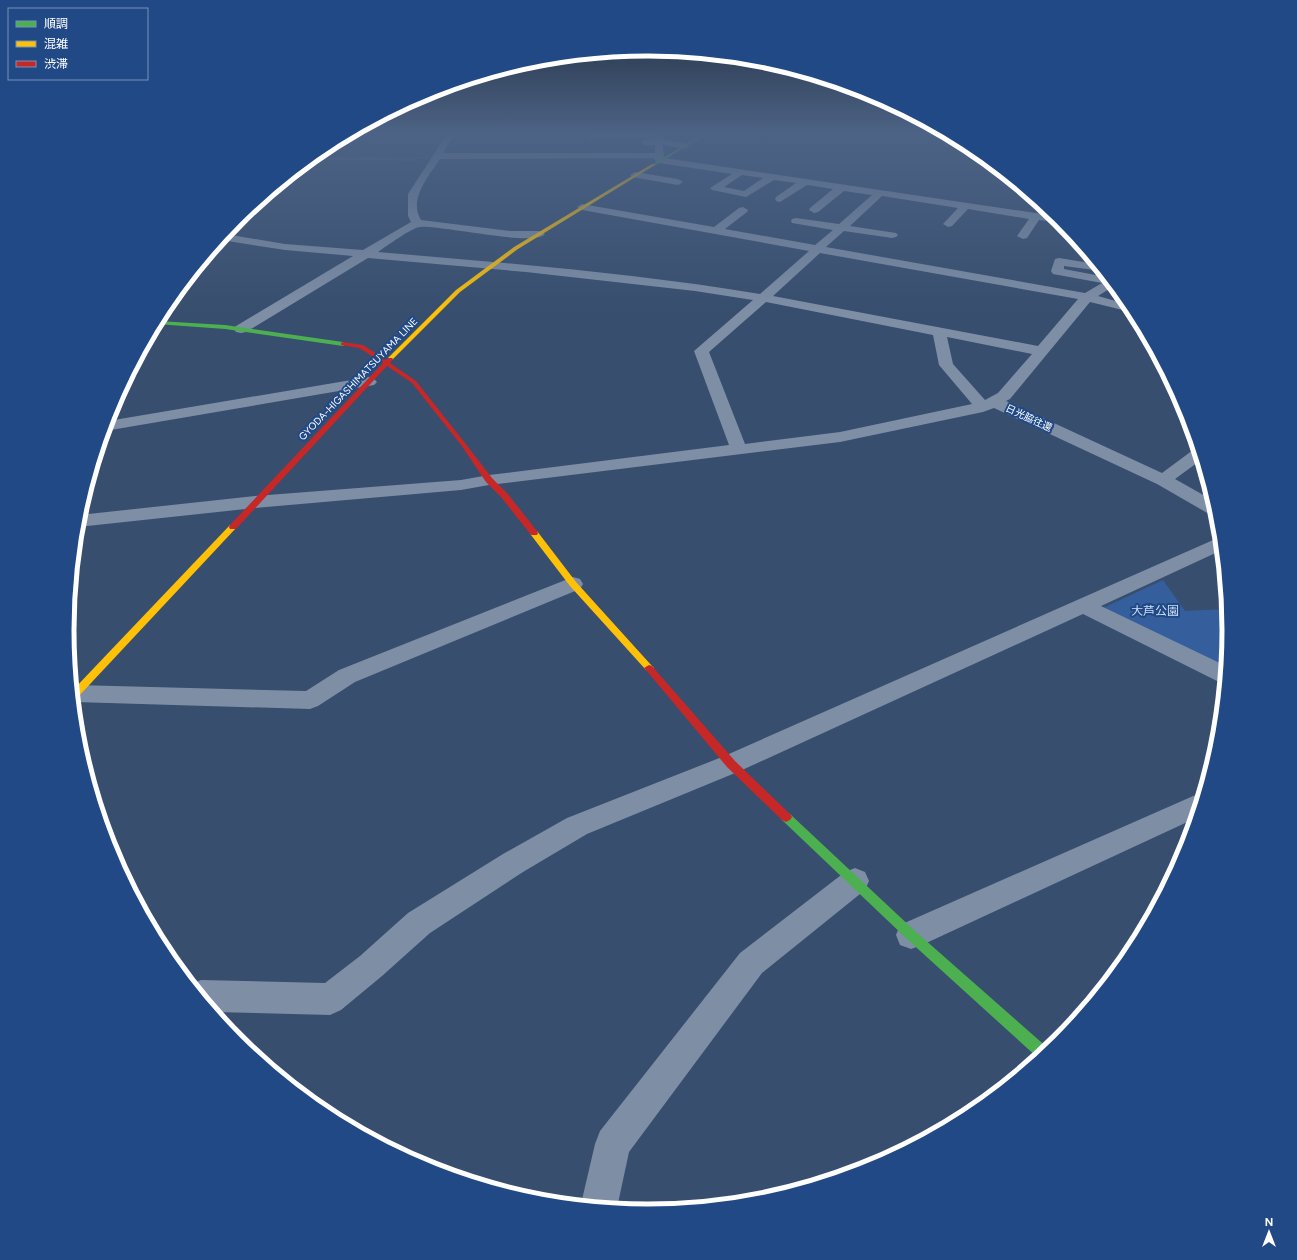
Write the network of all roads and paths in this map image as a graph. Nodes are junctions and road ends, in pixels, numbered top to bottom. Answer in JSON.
{"nodes":[{"id":1,"x":414,"y":193,"type":"edge"},
{"id":2,"x":606,"y":193,"type":"edge"},
{"id":3,"x":789,"y":193,"type":"edge"},
{"id":4,"x":835,"y":193,"type":"edge"},
{"id":5,"x":880,"y":193,"type":"joint"},
{"id":6,"x":916,"y":193,"type":"edge"},
{"id":7,"x":780,"y":199,"type":"dead end"},
{"id":8,"x":965,"y":206,"type":"junction"},
{"id":9,"x":582,"y":207,"type":"junction"},
{"id":10,"x":743,"y":210,"type":"dead end"},
{"id":11,"x":814,"y":210,"type":"dead end"},
{"id":12,"x":1040,"y":210,"type":"edge"},
{"id":13,"x":1036,"y":216,"type":"junction"},
{"id":14,"x":1048,"y":218,"type":"edge"},
{"id":15,"x":796,"y":221,"type":"dead end"},
{"id":16,"x":417,"y":223,"type":"junction"},
{"id":17,"x":948,"y":224,"type":"dead end"},
{"id":18,"x":841,"y":228,"type":"junction"},
{"id":19,"x":716,"y":231,"type":"junction"},
{"id":20,"x":539,"y":234,"type":"junction"},
{"id":21,"x":892,"y":236,"type":"dead end"},
{"id":22,"x":1023,"y":236,"type":"dead end"},
{"id":23,"x":230,"y":238,"type":"edge"},
{"id":24,"x":818,"y":249,"type":"junction"},
{"id":25,"x":364,"y":254,"type":"junction"},
{"id":26,"x":490,"y":266,"type":"junction"},
{"id":27,"x":1092,"y":267,"type":"edge"},
{"id":28,"x":1104,"y":280,"type":"edge"},
{"id":29,"x":1107,"y":285,"type":"edge"},
{"id":30,"x":1087,"y":297,"type":"junction"},
{"id":31,"x":763,"y":298,"type":"junction"},
{"id":32,"x":1123,"y":307,"type":"edge"},
{"id":33,"x":163,"y":324,"type":"edge"},
{"id":34,"x":241,"y":329,"type":"junction"},
{"id":35,"x":939,"y":331,"type":"junction"},
{"id":36,"x":1041,"y":351,"type":"junction"},
{"id":37,"x":386,"y":363,"type":"junction"},
{"id":38,"x":369,"y":382,"type":"junction"},
{"id":39,"x":988,"y":404,"type":"junction"},
{"id":40,"x":112,"y":425,"type":"edge"},
{"id":41,"x":739,"y":450,"type":"junction"},
{"id":42,"x":1196,"y":457,"type":"edge"},
{"id":43,"x":489,"y":480,"type":"junction"},
{"id":44,"x":1163,"y":480,"type":"junction"},
{"id":45,"x":255,"y":502,"type":"junction"},
{"id":46,"x":1208,"y":506,"type":"edge"},
{"id":47,"x":86,"y":520,"type":"edge"},
{"id":48,"x":1216,"y":545,"type":"edge"},
{"id":49,"x":573,"y":584,"type":"junction"},
{"id":50,"x":1084,"y":606,"type":"junction"},
{"id":51,"x":1221,"y":673,"type":"edge"},
{"id":52,"x":78,"y":692,"type":"edge"},
{"id":53,"x":78,"y":695,"type":"edge"},
{"id":54,"x":731,"y":764,"type":"junction"},
{"id":55,"x":1195,"y":806,"type":"edge"},
{"id":56,"x":855,"y":881,"type":"junction"},
{"id":57,"x":911,"y":935,"type":"junction"},
{"id":58,"x":207,"y":996,"type":"edge"},
{"id":59,"x":1039,"y":1050,"type":"edge"},
{"id":60,"x":600,"y":1202,"type":"edge"}],
"edges":[{"from":1,"to":16,"type":"street"},
{"from":2,"to":9,"type":"main road","name":"GYODA-HIGASHIMATSUYAMA LINE"},
{"from":3,"to":7,"type":"street"},
{"from":4,"to":11,"type":"street"},
{"from":5,"to":8,"type":"street"},
{"from":5,"to":18,"type":"street"},
{"from":6,"to":12,"type":"street"},
{"from":8,"to":13,"type":"street"},
{"from":8,"to":17,"type":"street"},
{"from":9,"to":19,"type":"street"},
{"from":9,"to":20,"type":"main road","name":"GYODA-HIGASHIMATSUYAMA LINE"},
{"from":10,"to":19,"type":"street"},
{"from":13,"to":14,"type":"street"},
{"from":13,"to":22,"type":"street"},
{"from":15,"to":18,"type":"street"},
{"from":16,"to":20,"type":"street"},
{"from":16,"to":25,"type":"street"},
{"from":18,"to":21,"type":"street"},
{"from":18,"to":24,"type":"street"},
{"from":19,"to":24,"type":"street"},
{"from":20,"to":26,"type":"main road","name":"GYODA-HIGASHIMATSUYAMA LINE"},
{"from":23,"to":25,"type":"street"},
{"from":24,"to":30,"type":"street"},
{"from":24,"to":31,"type":"street"},
{"from":25,"to":26,"type":"street"},
{"from":25,"to":34,"type":"street"},
{"from":26,"to":31,"type":"street"},
{"from":26,"to":37,"type":"main road","name":"GYODA-HIGASHIMATSUYAMA LINE"},
{"from":27,"to":28,"type":"street"},
{"from":29,"to":30,"type":"street","name":"日光脇往還"},
{"from":30,"to":32,"type":"street"},
{"from":30,"to":36,"type":"street","name":"日光脇往還"},
{"from":31,"to":35,"type":"street"},
{"from":31,"to":41,"type":"street"},
{"from":33,"to":34,"type":"main road"},
{"from":34,"to":37,"type":"main road"},
{"from":35,"to":36,"type":"street"},
{"from":35,"to":39,"type":"street"},
{"from":36,"to":39,"type":"street","name":"日光脇往還"},
{"from":37,"to":38,"type":"main road","name":"GYODA-HIGASHIMATSUYAMA LINE"},
{"from":37,"to":43,"type":"main road"},
{"from":38,"to":40,"type":"street"},
{"from":38,"to":45,"type":"main road","name":"GYODA-HIGASHIMATSUYAMA LINE"},
{"from":39,"to":41,"type":"street"},
{"from":39,"to":44,"type":"street","name":"日光脇往還"},
{"from":41,"to":43,"type":"street"},
{"from":42,"to":44,"type":"street"},
{"from":43,"to":45,"type":"street"},
{"from":43,"to":49,"type":"main road"},
{"from":44,"to":46,"type":"street","name":"日光脇往還"},
{"from":45,"to":47,"type":"street"},
{"from":45,"to":52,"type":"main road","name":"GYODA-HIGASHIMATSUYAMA LINE"},
{"from":48,"to":50,"type":"street"},
{"from":49,"to":53,"type":"street"},
{"from":49,"to":54,"type":"main road"},
{"from":50,"to":51,"type":"street"},
{"from":50,"to":54,"type":"street"},
{"from":54,"to":56,"type":"main road"},
{"from":54,"to":58,"type":"street"},
{"from":55,"to":57,"type":"street"},
{"from":56,"to":57,"type":"main road"},
{"from":56,"to":60,"type":"street"},
{"from":57,"to":59,"type":"main road"}]}
